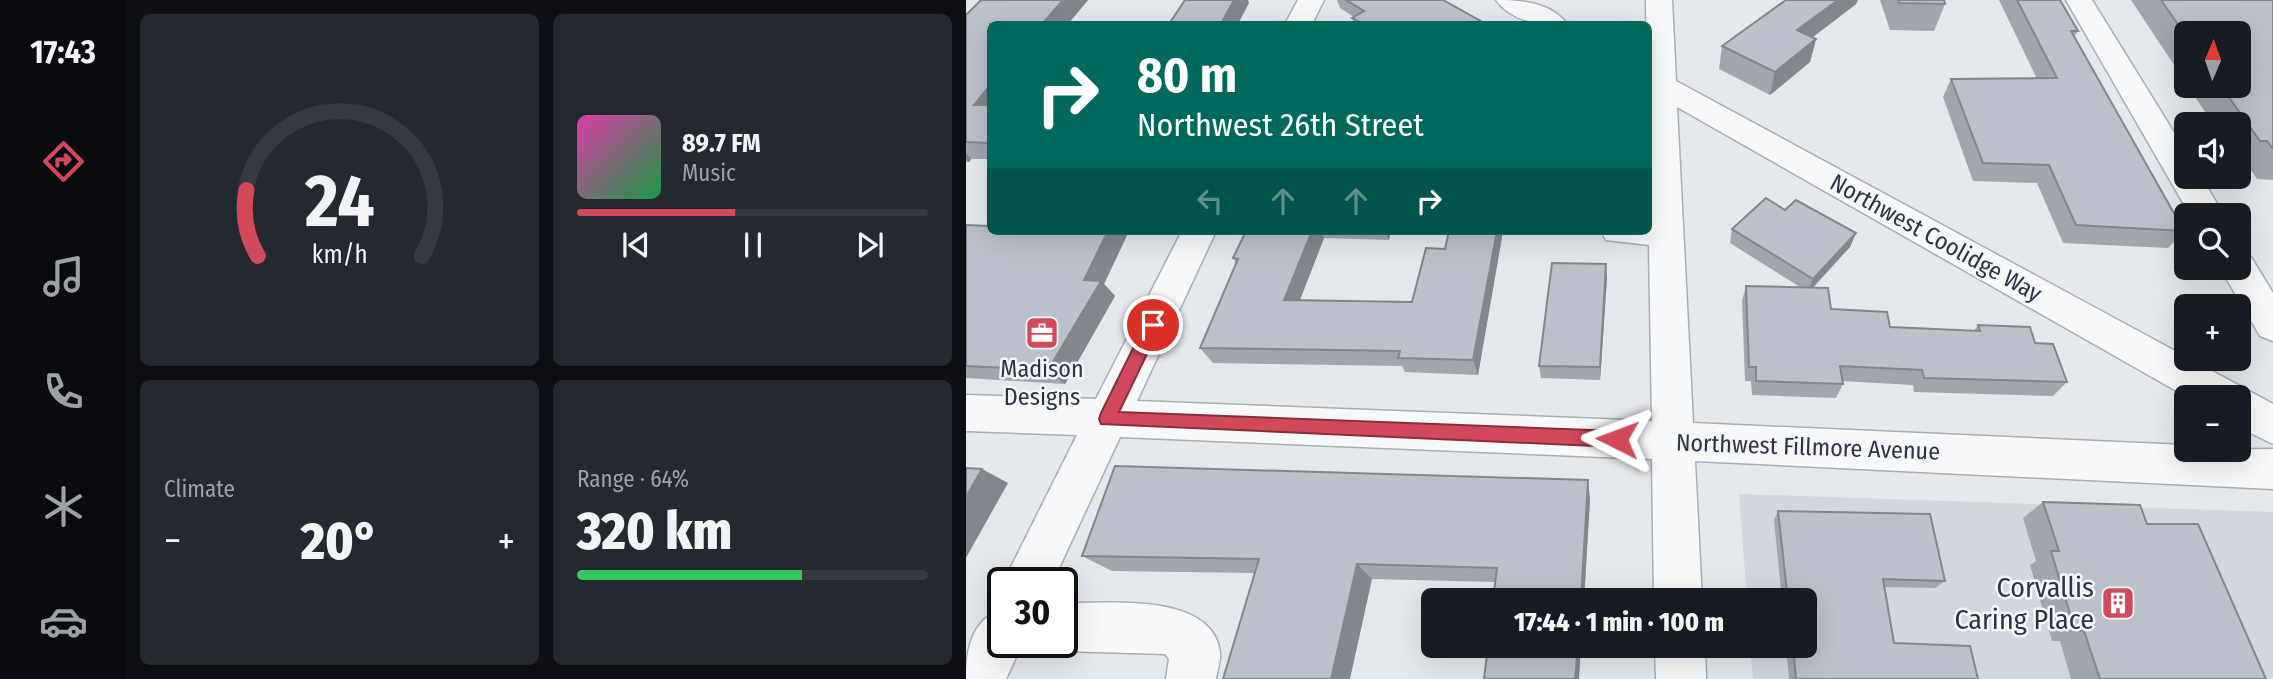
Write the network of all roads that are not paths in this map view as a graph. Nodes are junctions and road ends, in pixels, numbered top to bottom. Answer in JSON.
{"nodes":[{"id":1,"x":1311,"y":0,"type":"edge"},
{"id":2,"x":1509,"y":0,"type":"edge"},
{"id":3,"x":1659,"y":0,"type":"edge"},
{"id":4,"x":2079,"y":0,"type":"edge"},
{"id":5,"x":1300,"y":21,"type":"edge"},
{"id":6,"x":1547,"y":21,"type":"edge"},
{"id":7,"x":1654,"y":81,"type":"edge"},
{"id":8,"x":2200,"y":203,"type":"edge"},
{"id":9,"x":1652,"y":232,"type":"edge"},
{"id":10,"x":1664,"y":233,"type":"junction"},
{"id":11,"x":1197,"y":235,"type":"edge"},
{"id":12,"x":2246,"y":280,"type":"edge"},
{"id":13,"x":2273,"y":325,"type":"edge"},
{"id":14,"x":2201,"y":385,"type":"edge"},
{"id":15,"x":966,"y":413,"type":"edge"},
{"id":16,"x":2251,"y":413,"type":"edge"},
{"id":17,"x":1107,"y":419,"type":"junction"},
{"id":18,"x":2273,"y":425,"type":"edge"},
{"id":19,"x":1672,"y":442,"type":"junction"},
{"id":20,"x":2273,"y":469,"type":"edge"},
{"id":21,"x":1035,"y":567,"type":"edge"},
{"id":22,"x":1678,"y":588,"type":"edge"},
{"id":23,"x":1078,"y":627,"type":"edge"},
{"id":24,"x":990,"y":658,"type":"edge"},
{"id":25,"x":1680,"y":658,"type":"edge"},
{"id":26,"x":979,"y":679,"type":"edge"},
{"id":27,"x":1191,"y":679,"type":"edge"},
{"id":28,"x":1681,"y":679,"type":"edge"}],
"edges":[{"from":1,"to":5,"type":"street"},
{"from":2,"to":6,"type":"street"},
{"from":3,"to":7,"type":"street"},
{"from":4,"to":8,"type":"street"},
{"from":7,"to":10,"type":"street"},
{"from":7,"to":14,"type":"street","name":"Northwest Coolidge Way"},
{"from":9,"to":10,"type":"street"},
{"from":10,"to":19,"type":"street"},
{"from":11,"to":17,"type":"street"},
{"from":12,"to":13,"type":"street"},
{"from":15,"to":17,"type":"street","name":"Northwest Fillmore Avenue"},
{"from":16,"to":18,"type":"street"},
{"from":17,"to":19,"type":"street","name":"Northwest Fillmore Avenue"},
{"from":17,"to":21,"type":"street"},
{"from":19,"to":20,"type":"street","name":"Northwest Fillmore Avenue"},
{"from":19,"to":22,"type":"street"},
{"from":23,"to":27,"type":"street"},
{"from":24,"to":26,"type":"street"},
{"from":25,"to":28,"type":"street"}]}
